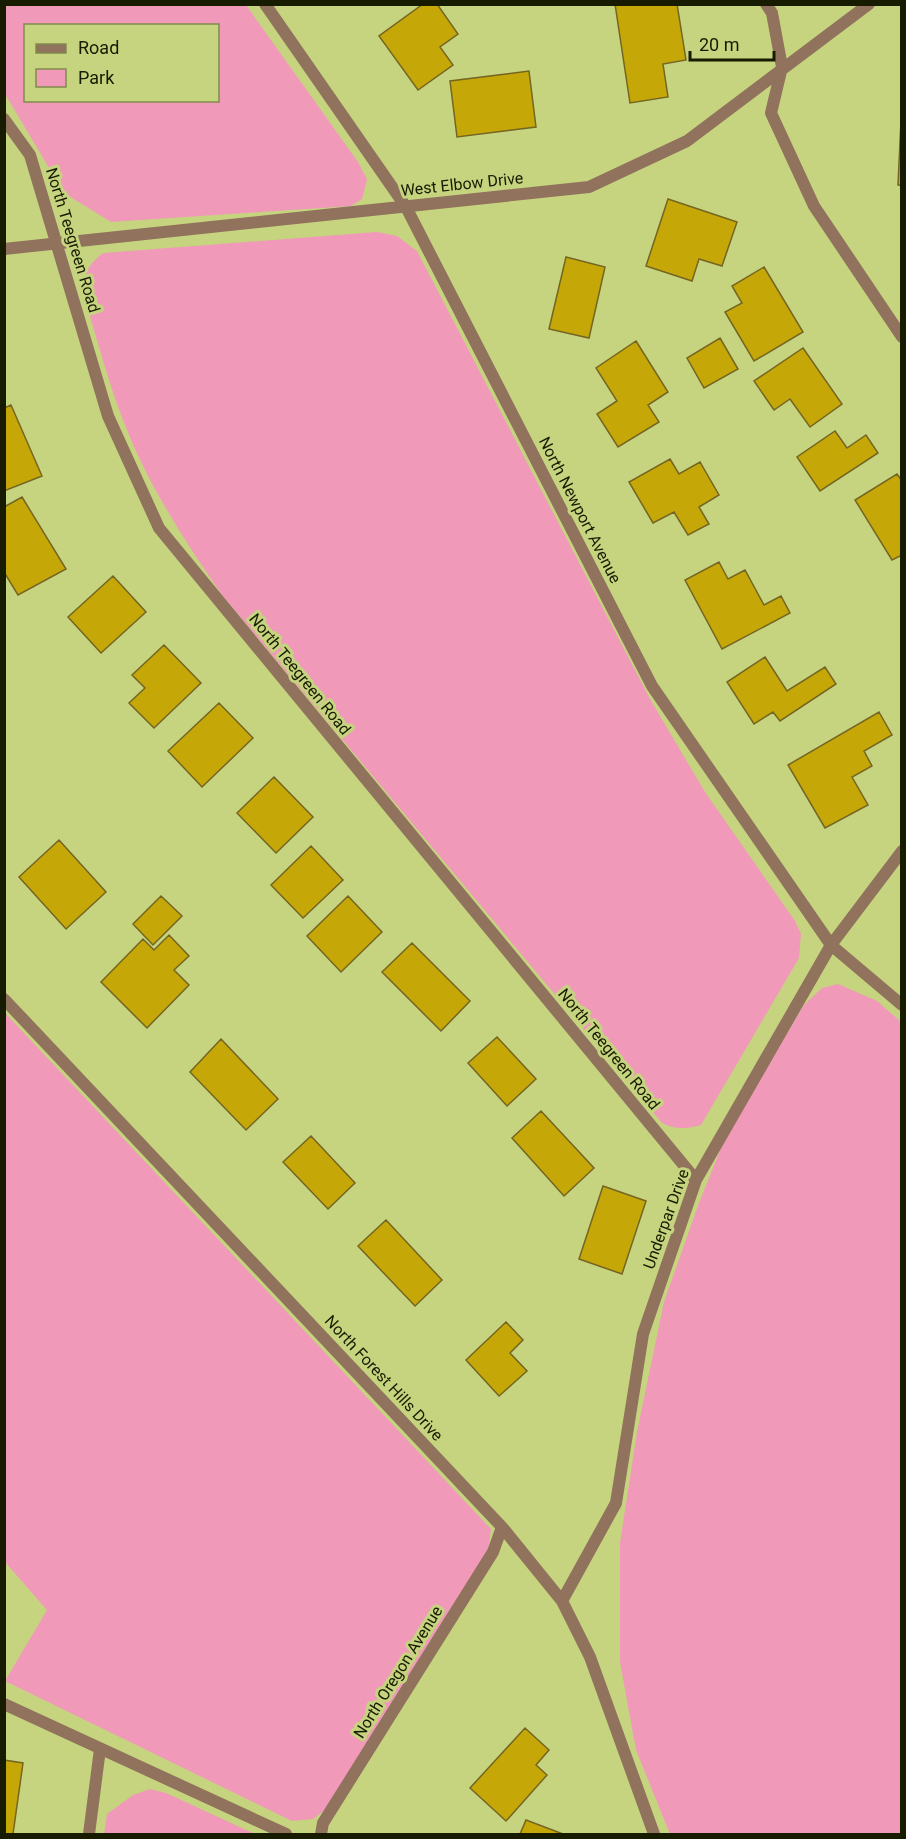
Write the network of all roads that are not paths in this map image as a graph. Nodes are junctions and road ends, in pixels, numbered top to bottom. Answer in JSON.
{"nodes":[{"id":1,"x":265,"y":4,"type":"edge"},
{"id":2,"x":766,"y":4,"type":"edge"},
{"id":3,"x":868,"y":4,"type":"edge"},
{"id":4,"x":782,"y":67,"type":"junction"},
{"id":5,"x":4,"y":119,"type":"edge"},
{"id":6,"x":406,"y":207,"type":"junction"},
{"id":7,"x":58,"y":243,"type":"junction"},
{"id":8,"x":4,"y":249,"type":"edge"},
{"id":9,"x":902,"y":337,"type":"edge"},
{"id":10,"x":902,"y":851,"type":"edge"},
{"id":11,"x":831,"y":945,"type":"junction"},
{"id":12,"x":4,"y":999,"type":"edge"},
{"id":13,"x":902,"y":1005,"type":"edge"},
{"id":14,"x":696,"y":1180,"type":"junction"},
{"id":15,"x":502,"y":1527,"type":"junction"},
{"id":16,"x":562,"y":1601,"type":"junction"},
{"id":17,"x":4,"y":1704,"type":"edge"},
{"id":18,"x":100,"y":1749,"type":"junction"},
{"id":19,"x":89,"y":1834,"type":"edge"},
{"id":20,"x":286,"y":1834,"type":"edge"},
{"id":21,"x":321,"y":1834,"type":"edge"},
{"id":22,"x":654,"y":1834,"type":"edge"}],
"edges":[{"from":1,"to":6,"type":"street","name":"North Newport Avenue"},
{"from":2,"to":4,"type":"street"},
{"from":3,"to":4,"type":"street","name":"West Elbow Drive"},
{"from":4,"to":6,"type":"street","name":"West Elbow Drive"},
{"from":4,"to":9,"type":"street"},
{"from":5,"to":7,"type":"street","name":"North Teegreen Road"},
{"from":6,"to":7,"type":"street","name":"West Elbow Drive"},
{"from":6,"to":11,"type":"street","name":"North Newport Avenue"},
{"from":7,"to":8,"type":"street","name":"West Elbow Drive"},
{"from":7,"to":14,"type":"street","name":"North Teegreen Road"},
{"from":10,"to":11,"type":"street","name":"Underpar Drive"},
{"from":11,"to":13,"type":"street","name":"North Newport Avenue"},
{"from":11,"to":14,"type":"street","name":"Underpar Drive"},
{"from":12,"to":15,"type":"street","name":"North Forest Hills Drive"},
{"from":14,"to":16,"type":"street","name":"Underpar Drive"},
{"from":15,"to":16,"type":"street","name":"North Forest Hills Drive"},
{"from":15,"to":21,"type":"street","name":"North Oregon Avenue"},
{"from":16,"to":22,"type":"street","name":"North Forest Hills Drive"},
{"from":17,"to":18,"type":"street"},
{"from":18,"to":19,"type":"street"},
{"from":18,"to":20,"type":"street"}]}
